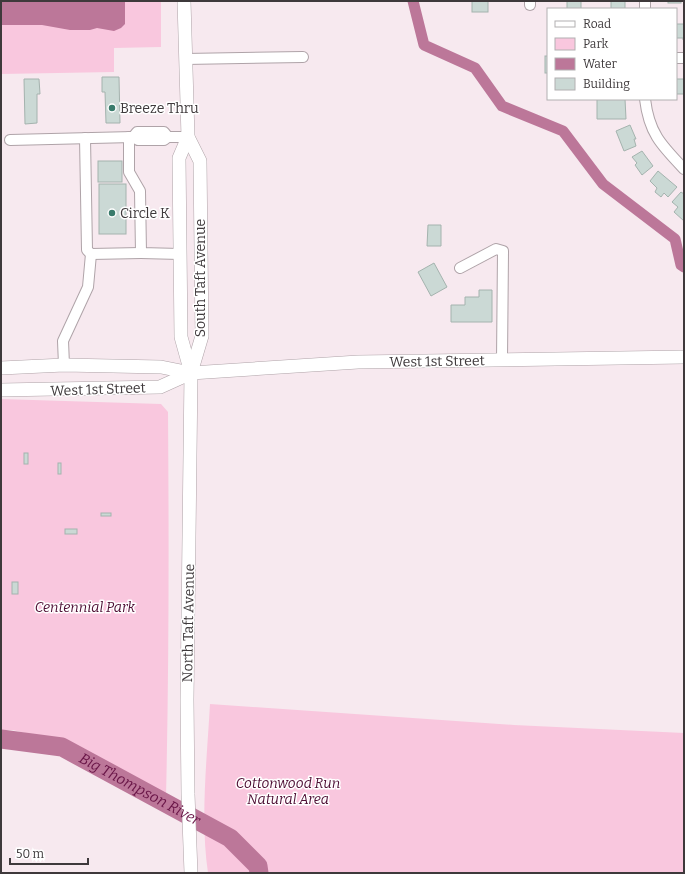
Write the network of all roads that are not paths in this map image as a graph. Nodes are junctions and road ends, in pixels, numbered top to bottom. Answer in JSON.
{"nodes":[{"id":1,"x":184,"y":1,"type":"edge"},
{"id":2,"x":303,"y":57,"type":"dead end"},
{"id":3,"x":185,"y":58,"type":"junction"},
{"id":4,"x":645,"y":100,"type":"edge"},
{"id":5,"x":131,"y":137,"type":"junction"},
{"id":6,"x":188,"y":137,"type":"junction"},
{"id":7,"x":84,"y":138,"type":"junction"},
{"id":8,"x":10,"y":140,"type":"dead end"},
{"id":9,"x":684,"y":169,"type":"edge"},
{"id":10,"x":141,"y":252,"type":"junction"},
{"id":11,"x":90,"y":254,"type":"junction"},
{"id":12,"x":180,"y":254,"type":"junction"},
{"id":13,"x":460,"y":268,"type":"dead end"},
{"id":14,"x":684,"y":357,"type":"edge"},
{"id":15,"x":502,"y":360,"type":"junction"},
{"id":16,"x":64,"y":365,"type":"junction"},
{"id":17,"x":1,"y":368,"type":"edge"},
{"id":18,"x":191,"y":373,"type":"junction"},
{"id":19,"x":1,"y":390,"type":"edge"},
{"id":20,"x":191,"y":867,"type":"edge"}],
"edges":[{"from":1,"to":3,"type":"main road","name":"South Taft Avenue"},
{"from":2,"to":3,"type":"street"},
{"from":3,"to":6,"type":"main road","name":"South Taft Avenue"},
{"from":4,"to":9,"type":"street"},
{"from":5,"to":6,"type":"street"},
{"from":5,"to":7,"type":"street"},
{"from":5,"to":10,"type":"street"},
{"from":6,"to":12,"type":"main road","name":"South Taft Avenue"},
{"from":6,"to":18,"type":"main road","name":"South Taft Avenue"},
{"from":7,"to":8,"type":"street"},
{"from":7,"to":11,"type":"street"},
{"from":10,"to":11,"type":"street"},
{"from":10,"to":12,"type":"street"},
{"from":11,"to":16,"type":"street"},
{"from":12,"to":18,"type":"main road","name":"South Taft Avenue"},
{"from":13,"to":15,"type":"street"},
{"from":14,"to":15,"type":"main road","name":"West 1st Street"},
{"from":15,"to":18,"type":"main road","name":"West 1st Street"},
{"from":16,"to":17,"type":"main road","name":"West 1st Street"},
{"from":16,"to":18,"type":"main road","name":"West 1st Street"},
{"from":18,"to":19,"type":"main road","name":"West 1st Street"},
{"from":18,"to":20,"type":"main road","name":"North Taft Avenue"}]}
